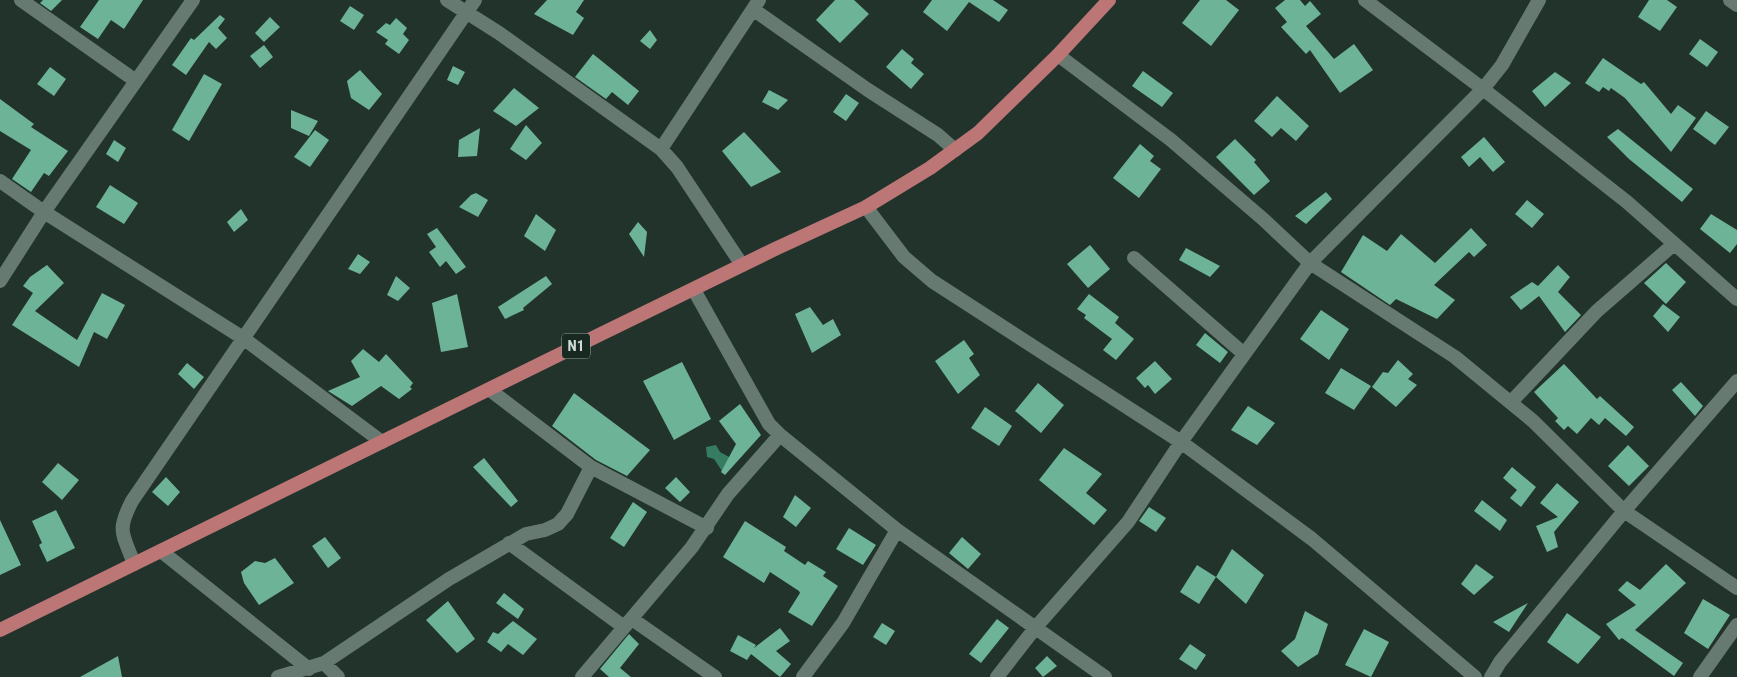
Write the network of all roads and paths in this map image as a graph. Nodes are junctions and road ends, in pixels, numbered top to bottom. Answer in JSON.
{"nodes":[{"id":1,"x":21,"y":0,"type":"edge"},
{"id":2,"x":193,"y":0,"type":"edge"},
{"id":3,"x":447,"y":0,"type":"edge"},
{"id":4,"x":476,"y":0,"type":"edge"},
{"id":5,"x":1109,"y":0,"type":"edge"},
{"id":6,"x":1365,"y":0,"type":"edge"},
{"id":7,"x":1539,"y":0,"type":"edge"},
{"id":8,"x":1730,"y":0,"type":"edge"},
{"id":9,"x":756,"y":5,"type":"edge"},
{"id":10,"x":1737,"y":5,"type":"edge"},
{"id":11,"x":468,"y":14,"type":"junction"},
{"id":12,"x":1058,"y":55,"type":"junction"},
{"id":13,"x":136,"y":81,"type":"junction"},
{"id":14,"x":1484,"y":89,"type":"junction"},
{"id":15,"x":661,"y":149,"type":"junction"},
{"id":16,"x":955,"y":150,"type":"junction"},
{"id":17,"x":0,"y":181,"type":"edge"},
{"id":18,"x":866,"y":207,"type":"junction"},
{"id":19,"x":44,"y":212,"type":"junction"},
{"id":20,"x":1674,"y":244,"type":"junction"},
{"id":21,"x":1134,"y":258,"type":"dead end"},
{"id":22,"x":1310,"y":263,"type":"junction"},
{"id":23,"x":742,"y":265,"type":"junction"},
{"id":24,"x":0,"y":281,"type":"edge"},
{"id":25,"x":694,"y":290,"type":"junction"},
{"id":26,"x":1737,"y":299,"type":"edge"},
{"id":27,"x":243,"y":338,"type":"junction"},
{"id":28,"x":1244,"y":354,"type":"junction"},
{"id":29,"x":1737,"y":381,"type":"edge"},
{"id":30,"x":490,"y":390,"type":"junction"},
{"id":31,"x":1510,"y":402,"type":"junction"},
{"id":32,"x":780,"y":435,"type":"junction"},
{"id":33,"x":382,"y":442,"type":"junction"},
{"id":34,"x":1181,"y":442,"type":"junction"},
{"id":35,"x":591,"y":466,"type":"junction"},
{"id":36,"x":1624,"y":511,"type":"junction"},
{"id":37,"x":706,"y":528,"type":"junction"},
{"id":38,"x":897,"y":530,"type":"junction"},
{"id":39,"x":509,"y":544,"type":"junction"},
{"id":40,"x":162,"y":551,"type":"junction"},
{"id":41,"x":134,"y":564,"type":"junction"},
{"id":42,"x":1737,"y":588,"type":"edge"},
{"id":43,"x":628,"y":623,"type":"junction"},
{"id":44,"x":1737,"y":625,"type":"edge"},
{"id":45,"x":1036,"y":627,"type":"junction"},
{"id":46,"x":0,"y":630,"type":"edge"},
{"id":47,"x":324,"y":663,"type":"junction"},
{"id":48,"x":309,"y":669,"type":"junction"},
{"id":49,"x":278,"y":677,"type":"edge"},
{"id":50,"x":338,"y":677,"type":"edge"},
{"id":51,"x":582,"y":677,"type":"edge"},
{"id":52,"x":716,"y":677,"type":"edge"},
{"id":53,"x":803,"y":677,"type":"edge"},
{"id":54,"x":997,"y":677,"type":"edge"},
{"id":55,"x":1105,"y":677,"type":"edge"},
{"id":56,"x":1475,"y":677,"type":"edge"},
{"id":57,"x":1491,"y":677,"type":"edge"},
{"id":58,"x":1700,"y":677,"type":"edge"}],
"edges":[{"from":1,"to":13,"type":"street"},
{"from":2,"to":13,"type":"street"},
{"from":3,"to":11,"type":"street"},
{"from":4,"to":11,"type":"street"},
{"from":5,"to":12,"type":"highway","number":"N1"},
{"from":6,"to":14,"type":"street"},
{"from":7,"to":14,"type":"street"},
{"from":8,"to":10,"type":"street"},
{"from":9,"to":15,"type":"street"},
{"from":9,"to":16,"type":"street"},
{"from":11,"to":15,"type":"street"},
{"from":11,"to":27,"type":"street"},
{"from":12,"to":16,"type":"highway","number":"N1"},
{"from":12,"to":22,"type":"street"},
{"from":13,"to":19,"type":"street"},
{"from":14,"to":20,"type":"street"},
{"from":14,"to":22,"type":"street"},
{"from":15,"to":23,"type":"street"},
{"from":16,"to":18,"type":"highway","number":"N1"},
{"from":17,"to":19,"type":"street"},
{"from":18,"to":23,"type":"highway","number":"N1"},
{"from":18,"to":34,"type":"street"},
{"from":19,"to":24,"type":"street"},
{"from":19,"to":27,"type":"street"},
{"from":20,"to":26,"type":"street"},
{"from":20,"to":31,"type":"street"},
{"from":21,"to":28,"type":"street"},
{"from":22,"to":28,"type":"street"},
{"from":22,"to":31,"type":"street"},
{"from":23,"to":25,"type":"highway","number":"N1"},
{"from":25,"to":30,"type":"highway","number":"N1"},
{"from":25,"to":32,"type":"street"},
{"from":27,"to":33,"type":"street"},
{"from":27,"to":41,"type":"street"},
{"from":28,"to":34,"type":"street"},
{"from":29,"to":36,"type":"street"},
{"from":30,"to":33,"type":"highway","number":"N1"},
{"from":30,"to":35,"type":"street"},
{"from":31,"to":36,"type":"street"},
{"from":32,"to":37,"type":"street"},
{"from":32,"to":38,"type":"street"},
{"from":33,"to":40,"type":"highway","number":"N1"},
{"from":34,"to":45,"type":"street"},
{"from":34,"to":56,"type":"street"},
{"from":35,"to":37,"type":"street"},
{"from":35,"to":39,"type":"street"},
{"from":36,"to":42,"type":"street"},
{"from":36,"to":57,"type":"street"},
{"from":37,"to":43,"type":"street"},
{"from":38,"to":45,"type":"street"},
{"from":38,"to":53,"type":"street"},
{"from":39,"to":43,"type":"street"},
{"from":39,"to":47,"type":"street"},
{"from":40,"to":41,"type":"highway","number":"N1"},
{"from":40,"to":48,"type":"street"},
{"from":41,"to":46,"type":"highway","number":"N1"},
{"from":43,"to":51,"type":"street"},
{"from":43,"to":52,"type":"street"},
{"from":44,"to":58,"type":"street"},
{"from":45,"to":54,"type":"street"},
{"from":45,"to":55,"type":"street"},
{"from":47,"to":48,"type":"street"},
{"from":47,"to":50,"type":"street"},
{"from":48,"to":49,"type":"street"}]}
